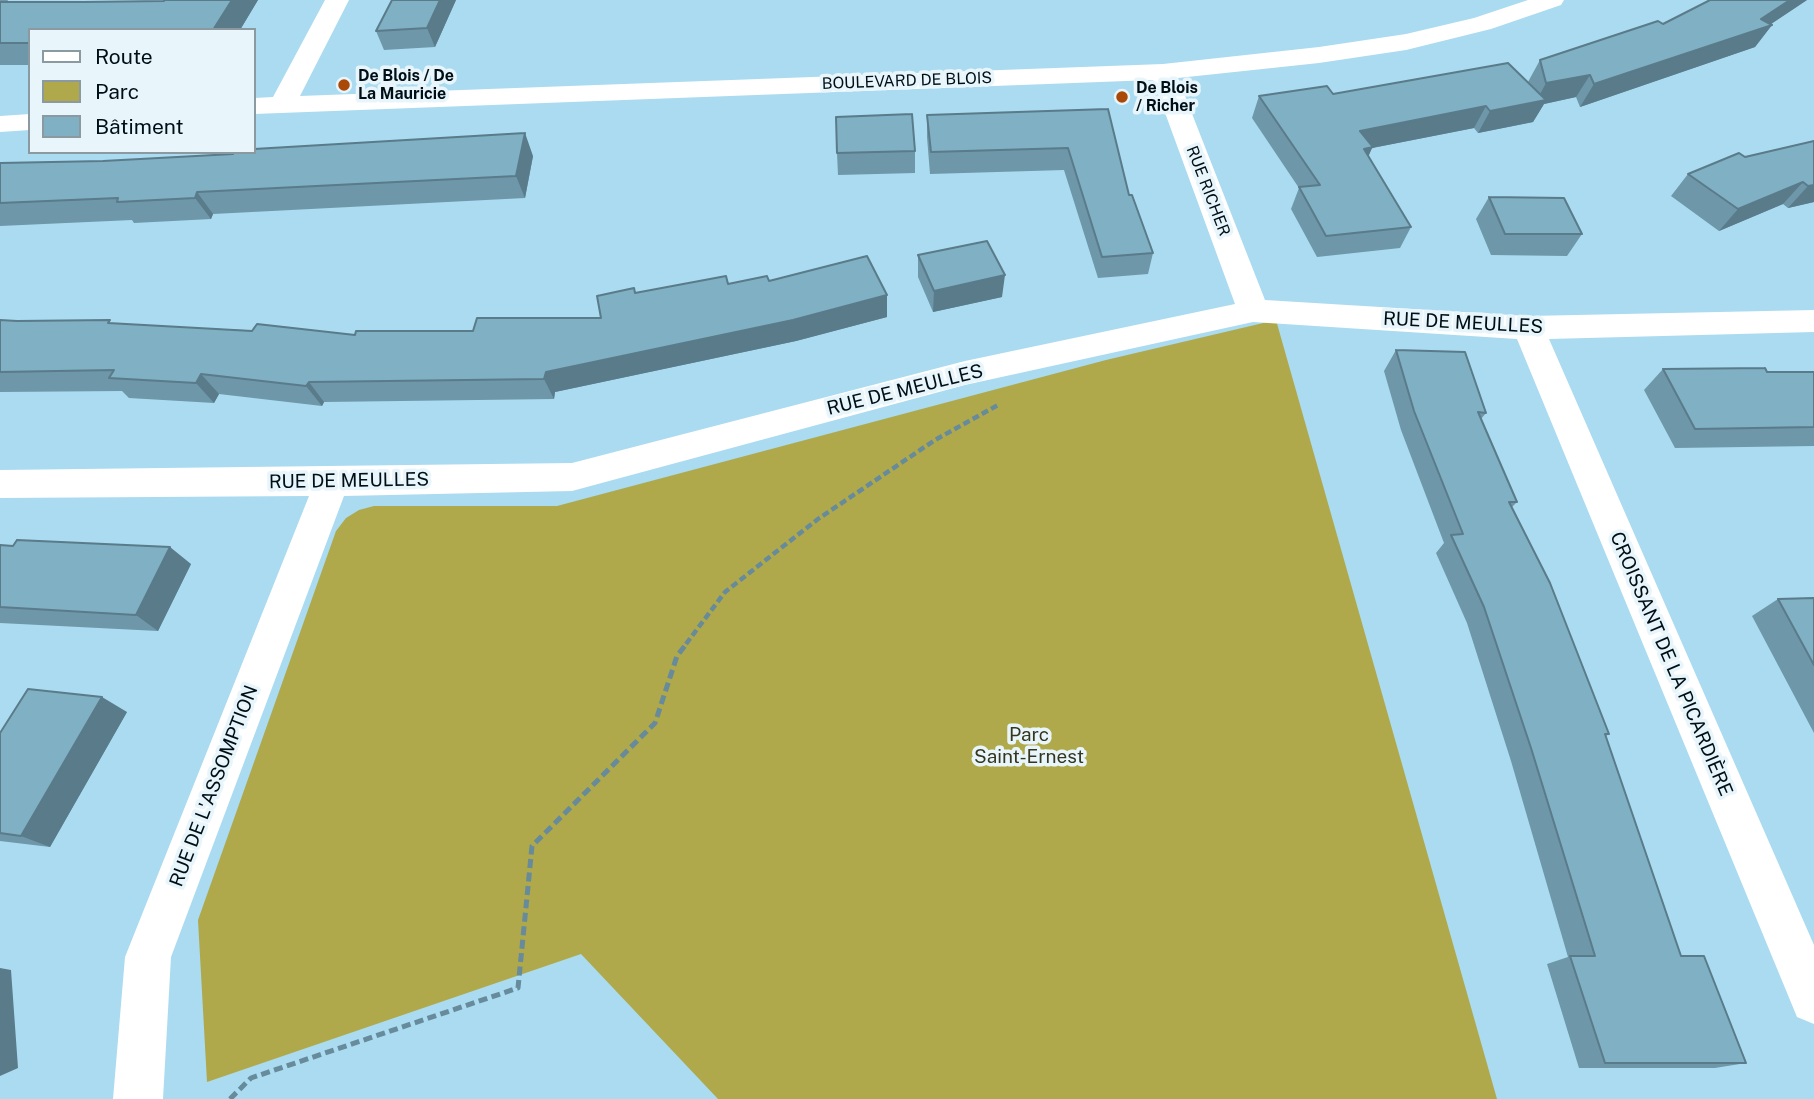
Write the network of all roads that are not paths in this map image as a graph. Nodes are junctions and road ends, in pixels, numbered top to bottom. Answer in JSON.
{"nodes":[{"id":1,"x":337,"y":0,"type":"edge"},
{"id":2,"x":1552,"y":0,"type":"edge"},
{"id":3,"x":1163,"y":72,"type":"junction"},
{"id":4,"x":283,"y":104,"type":"junction"},
{"id":5,"x":256,"y":106,"type":"edge"},
{"id":6,"x":28,"y":122,"type":"edge"},
{"id":7,"x":0,"y":124,"type":"edge"},
{"id":8,"x":1253,"y":311,"type":"junction"},
{"id":9,"x":1813,"y":320,"type":"edge"},
{"id":10,"x":1528,"y":328,"type":"junction"},
{"id":11,"x":332,"y":482,"type":"junction"},
{"id":12,"x":0,"y":484,"type":"edge"},
{"id":13,"x":1814,"y":1000,"type":"edge"},
{"id":14,"x":138,"y":1099,"type":"edge"}],
"edges":[{"from":1,"to":4,"type":"street"},
{"from":2,"to":3,"type":"street","name":"BOULEVARD DE BLOIS"},
{"from":3,"to":4,"type":"street","name":"BOULEVARD DE BLOIS"},
{"from":3,"to":8,"type":"street","name":"RUE RICHER"},
{"from":4,"to":5,"type":"street","name":"BOULEVARD DE BLOIS"},
{"from":6,"to":7,"type":"street"},
{"from":8,"to":10,"type":"street","name":"RUE DE MEULLES"},
{"from":8,"to":11,"type":"street","name":"RUE DE MEULLES"},
{"from":9,"to":10,"type":"street","name":"RUE DE MEULLES"},
{"from":10,"to":13,"type":"street","name":"CROISSANT DE LA PICARDIÈRE"},
{"from":11,"to":12,"type":"street","name":"RUE DE MEULLES"},
{"from":11,"to":14,"type":"street","name":"RUE DE L'ASSOMPTION"}]}
